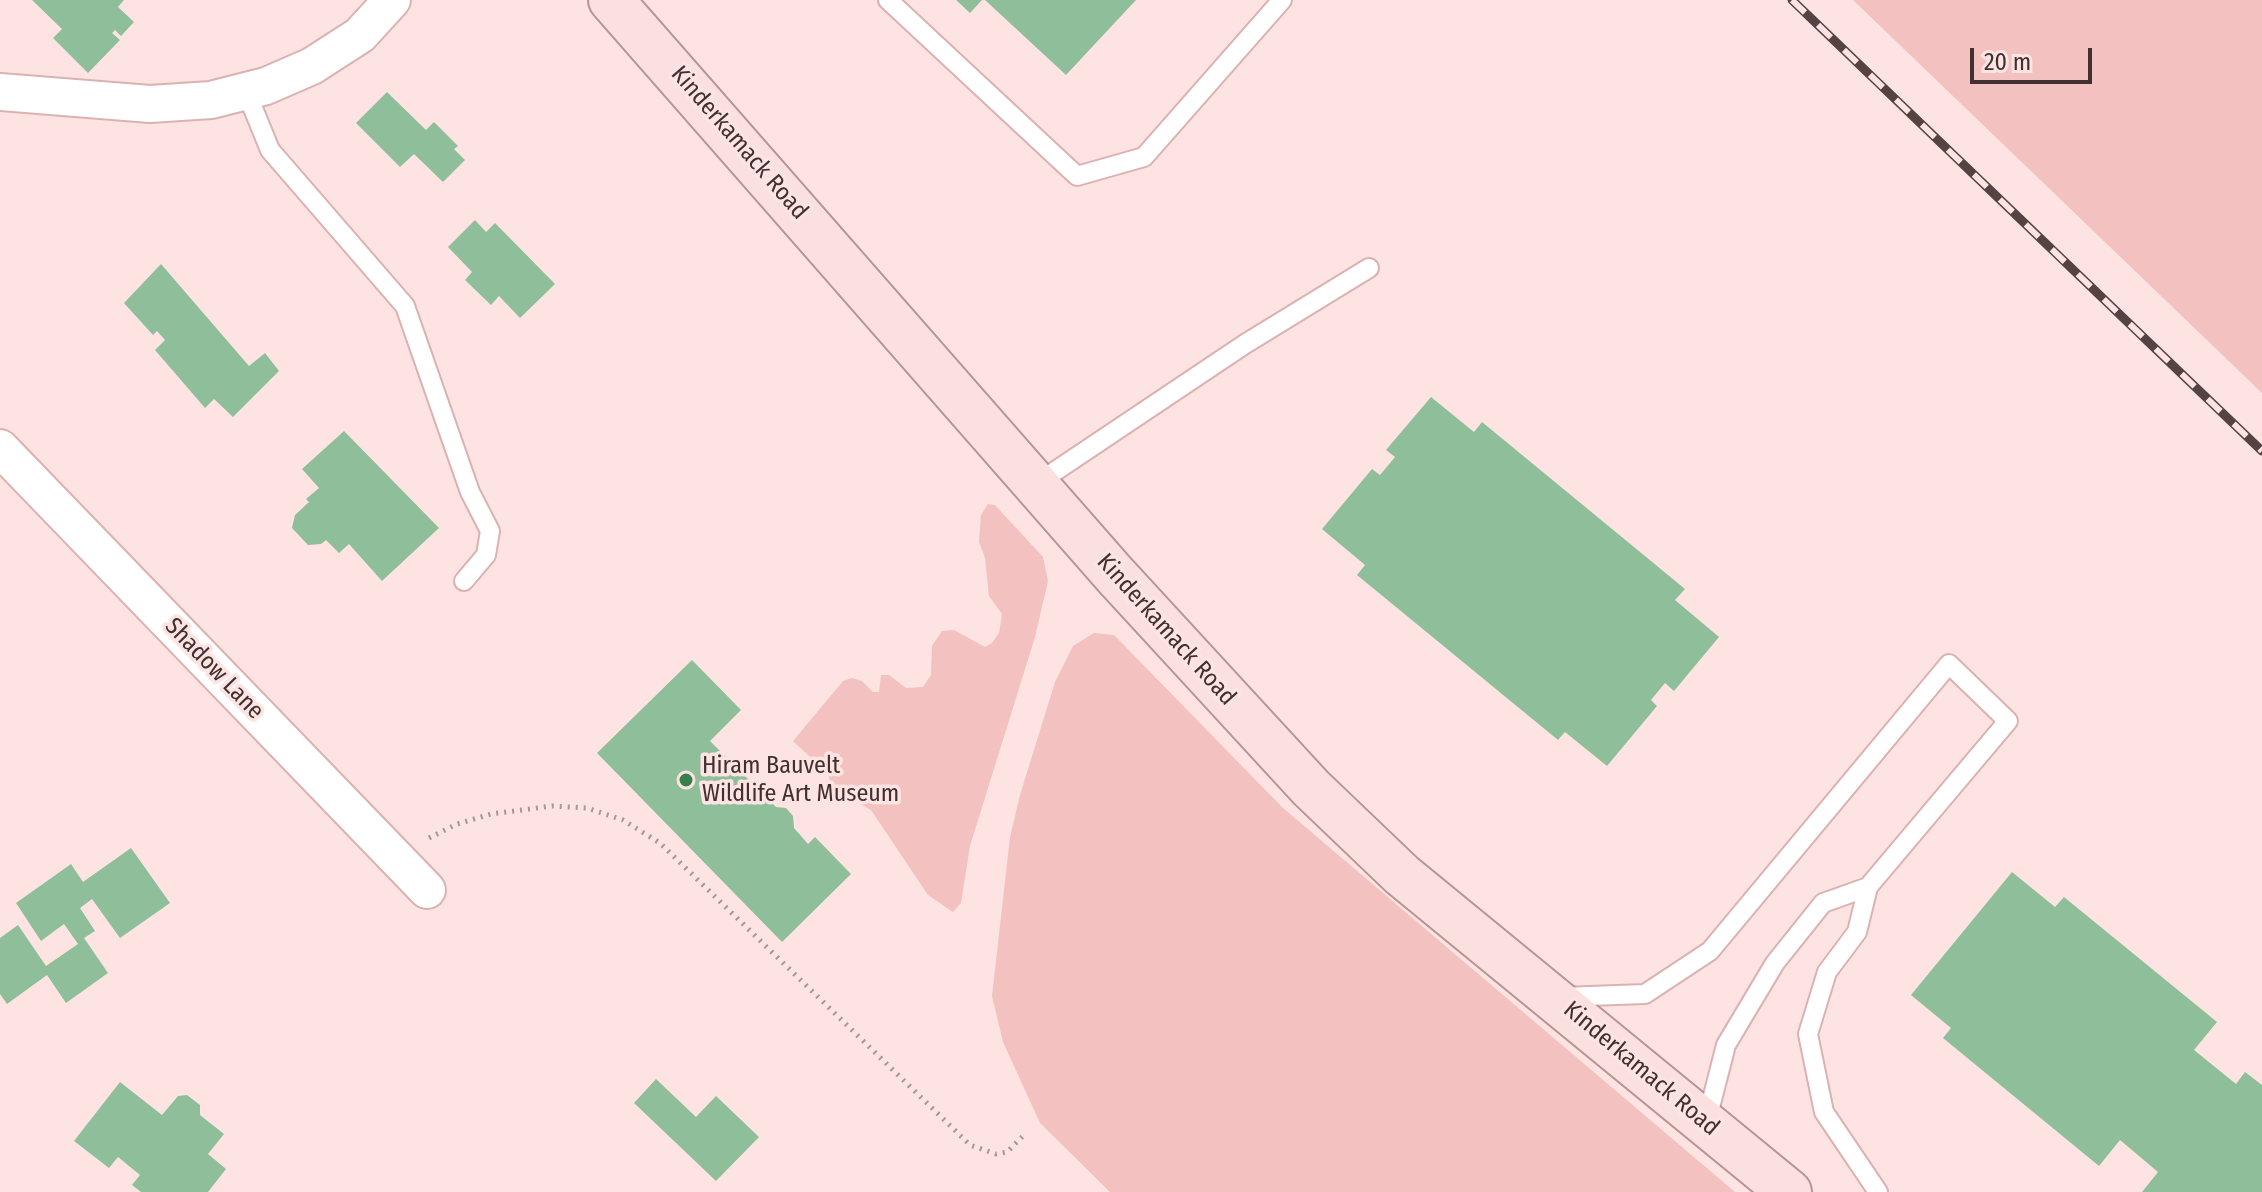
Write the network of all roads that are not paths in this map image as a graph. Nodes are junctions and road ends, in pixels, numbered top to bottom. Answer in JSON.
{"nodes":[{"id":1,"x":392,"y":0,"type":"edge"},
{"id":2,"x":611,"y":0,"type":"edge"},
{"id":3,"x":888,"y":0,"type":"edge"},
{"id":4,"x":1282,"y":0,"type":"edge"},
{"id":5,"x":246,"y":91,"type":"junction"},
{"id":6,"x":0,"y":92,"type":"edge"},
{"id":7,"x":1369,"y":268,"type":"dead end"},
{"id":8,"x":0,"y":448,"type":"edge"},
{"id":9,"x":1035,"y":485,"type":"junction"},
{"id":10,"x":464,"y":581,"type":"dead end"},
{"id":11,"x":1868,"y":887,"type":"junction"},
{"id":12,"x":427,"y":890,"type":"dead end"},
{"id":13,"x":1555,"y":997,"type":"junction"},
{"id":14,"x":1706,"y":1123,"type":"junction"},
{"id":15,"x":1789,"y":1192,"type":"edge"},
{"id":16,"x":1878,"y":1192,"type":"edge"}],
"edges":[{"from":1,"to":5,"type":"street"},
{"from":2,"to":9,"type":"main road","name":"Kinderkamack Road"},
{"from":3,"to":4,"type":"lane"},
{"from":5,"to":6,"type":"street"},
{"from":5,"to":10,"type":"lane"},
{"from":7,"to":9,"type":"lane"},
{"from":8,"to":12,"type":"street","name":"Shadow Lane"},
{"from":9,"to":13,"type":"main road","name":"Kinderkamack Road"},
{"from":11,"to":13,"type":"lane"},
{"from":11,"to":14,"type":"lane"},
{"from":11,"to":16,"type":"lane"},
{"from":13,"to":14,"type":"main road","name":"Kinderkamack Road"},
{"from":14,"to":15,"type":"main road","name":"Kinderkamack Road"}]}
